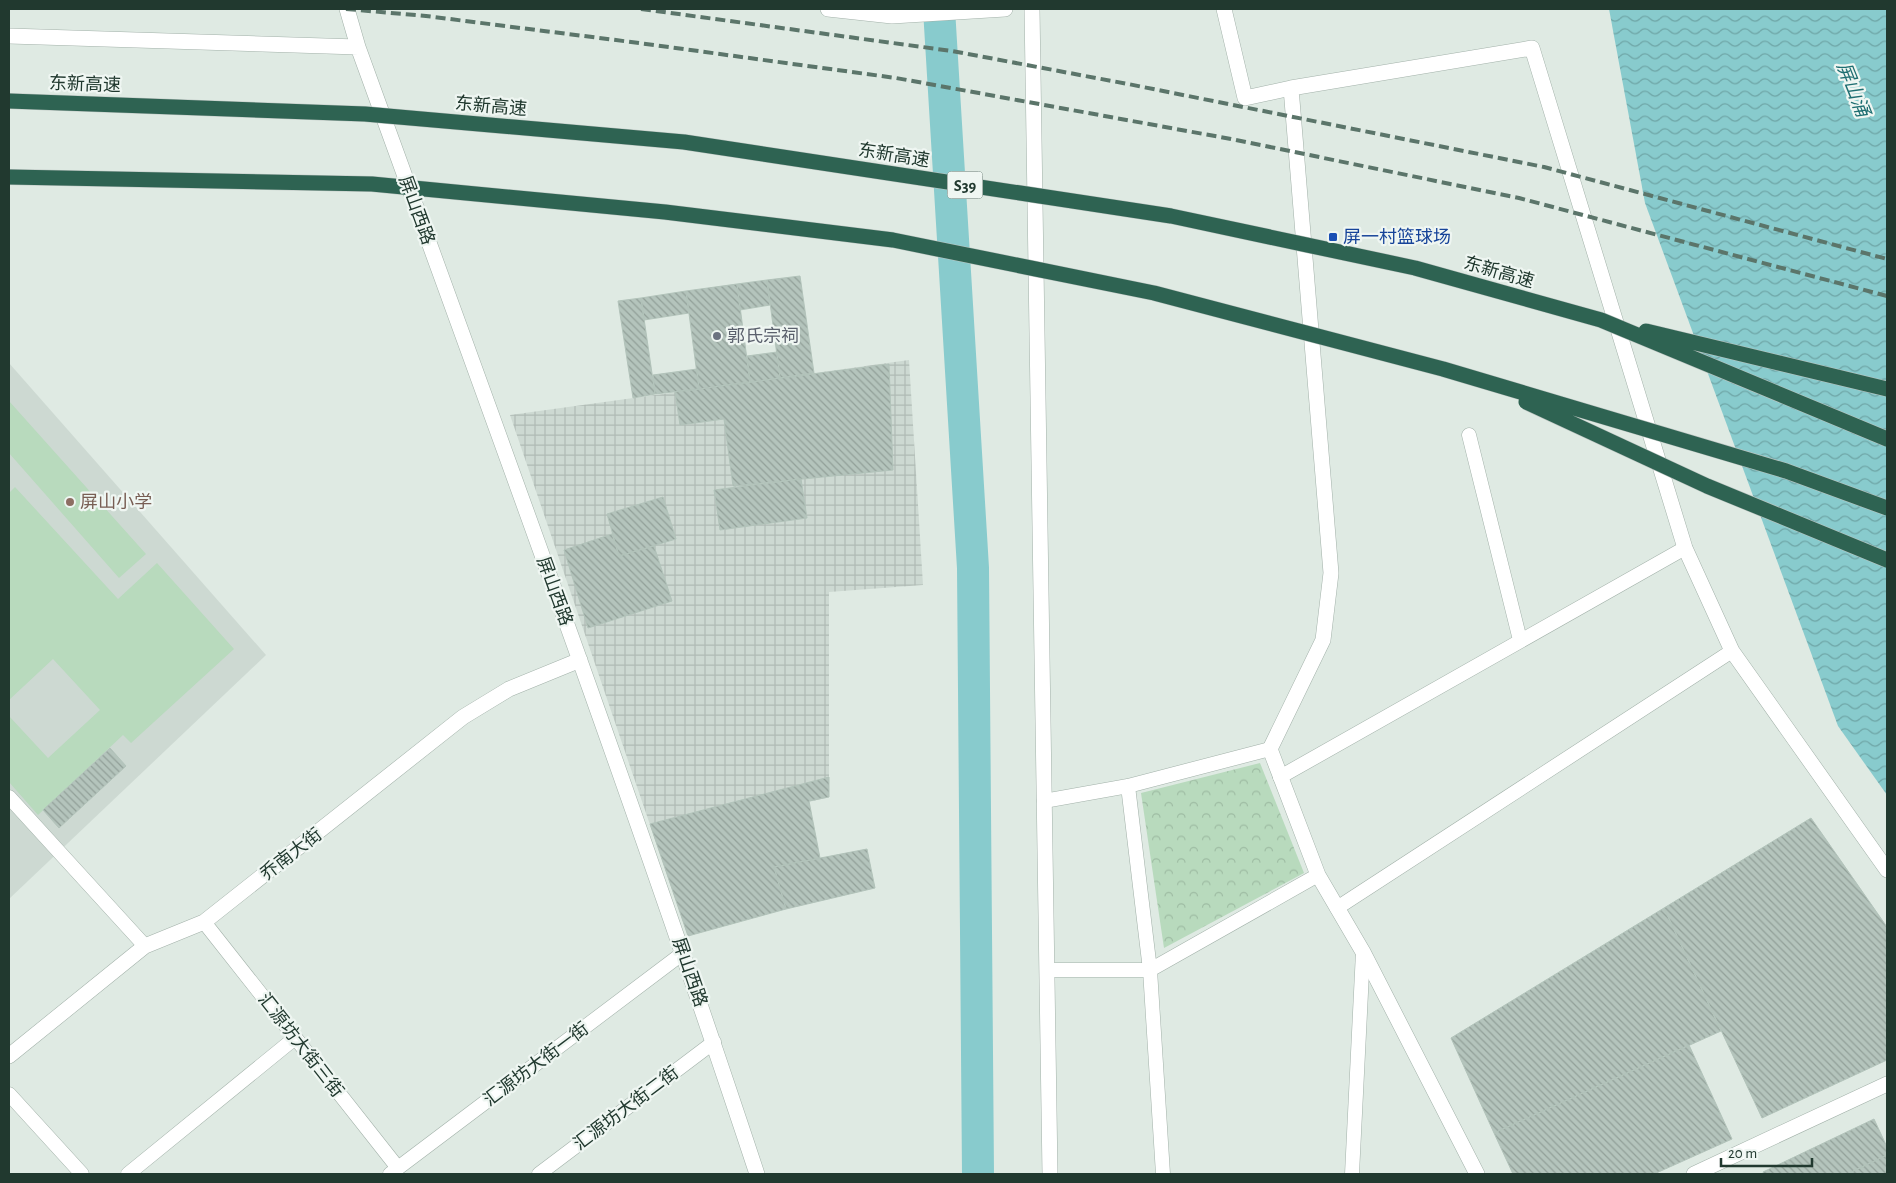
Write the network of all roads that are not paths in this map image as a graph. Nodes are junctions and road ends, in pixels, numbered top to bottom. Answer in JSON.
{"nodes":[{"id":1,"x":347,"y":9,"type":"edge"},
{"id":2,"x":828,"y":9,"type":"edge"},
{"id":3,"x":1004,"y":9,"type":"edge"},
{"id":4,"x":1032,"y":9,"type":"edge"},
{"id":5,"x":1224,"y":9,"type":"edge"},
{"id":6,"x":874,"y":11,"type":"edge"},
{"id":7,"x":9,"y":36,"type":"edge"},
{"id":8,"x":358,"y":47,"type":"junction"},
{"id":9,"x":1291,"y":88,"type":"junction"},
{"id":10,"x":9,"y":101,"type":"edge"},
{"id":11,"x":9,"y":177,"type":"edge"},
{"id":12,"x":1601,"y":320,"type":"junction"},
{"id":13,"x":1476,"y":379,"type":"junction"},
{"id":14,"x":1887,"y":389,"type":"edge"},
{"id":15,"x":1469,"y":435,"type":"dead end"},
{"id":16,"x":1887,"y":439,"type":"edge"},
{"id":17,"x":1887,"y":508,"type":"edge"},
{"id":18,"x":1685,"y":548,"type":"junction"},
{"id":19,"x":1887,"y":560,"type":"edge"},
{"id":20,"x":1520,"y":640,"type":"junction"},
{"id":21,"x":1732,"y":651,"type":"junction"},
{"id":22,"x":580,"y":660,"type":"junction"},
{"id":23,"x":1270,"y":749,"type":"junction"},
{"id":24,"x":1280,"y":777,"type":"junction"},
{"id":25,"x":1128,"y":786,"type":"junction"},
{"id":26,"x":9,"y":797,"type":"edge"},
{"id":27,"x":1044,"y":802,"type":"junction"},
{"id":28,"x":1887,"y":870,"type":"edge"},
{"id":29,"x":1318,"y":876,"type":"junction"},
{"id":30,"x":1337,"y":908,"type":"junction"},
{"id":31,"x":204,"y":922,"type":"junction"},
{"id":32,"x":145,"y":946,"type":"junction"},
{"id":33,"x":1363,"y":952,"type":"junction"},
{"id":34,"x":683,"y":953,"type":"junction"},
{"id":35,"x":1047,"y":970,"type":"junction"},
{"id":36,"x":1150,"y":970,"type":"junction"},
{"id":37,"x":295,"y":1038,"type":"junction"},
{"id":38,"x":714,"y":1042,"type":"junction"},
{"id":39,"x":9,"y":1056,"type":"edge"},
{"id":40,"x":1887,"y":1084,"type":"edge"},
{"id":41,"x":9,"y":1094,"type":"edge"},
{"id":42,"x":394,"y":1171,"type":"edge"},
{"id":43,"x":82,"y":1174,"type":"edge"},
{"id":44,"x":128,"y":1174,"type":"edge"},
{"id":45,"x":539,"y":1174,"type":"edge"},
{"id":46,"x":757,"y":1174,"type":"edge"},
{"id":47,"x":1050,"y":1174,"type":"edge"},
{"id":48,"x":1163,"y":1174,"type":"edge"},
{"id":49,"x":1352,"y":1174,"type":"edge"},
{"id":50,"x":1477,"y":1174,"type":"edge"},
{"id":51,"x":1694,"y":1174,"type":"edge"}],
"edges":[{"from":1,"to":8,"type":"street","name":"屏山西路"},
{"from":2,"to":6,"type":"street"},
{"from":3,"to":6,"type":"street"},
{"from":4,"to":27,"type":"street"},
{"from":5,"to":9,"type":"street"},
{"from":7,"to":8,"type":"street"},
{"from":8,"to":22,"type":"street","name":"屏山西路"},
{"from":9,"to":18,"type":"street"},
{"from":9,"to":23,"type":"street"},
{"from":10,"to":12,"type":"highway","name":"东新高速","number":"S39","bridge":true},
{"from":11,"to":13,"type":"highway","bridge":true},
{"from":12,"to":14,"type":"highway","bridge":true},
{"from":12,"to":16,"type":"highway","name":"东新高速","number":"S39","bridge":true},
{"from":13,"to":17,"type":"highway","bridge":true},
{"from":13,"to":19,"type":"highway","bridge":true},
{"from":15,"to":20,"type":"lane"},
{"from":18,"to":20,"type":"lane"},
{"from":18,"to":21,"type":"street"},
{"from":20,"to":24,"type":"lane"},
{"from":21,"to":28,"type":"street"},
{"from":21,"to":30,"type":"lane"},
{"from":22,"to":31,"type":"street","name":"乔南大街"},
{"from":22,"to":34,"type":"street","name":"屏山西路"},
{"from":23,"to":24,"type":"street"},
{"from":23,"to":25,"type":"lane"},
{"from":24,"to":29,"type":"street"},
{"from":25,"to":27,"type":"lane"},
{"from":25,"to":36,"type":"lane"},
{"from":26,"to":32,"type":"lane"},
{"from":27,"to":35,"type":"street"},
{"from":29,"to":30,"type":"street"},
{"from":29,"to":36,"type":"lane"},
{"from":30,"to":33,"type":"street"},
{"from":31,"to":32,"type":"street","name":"乔南大街"},
{"from":31,"to":37,"type":"lane","name":"汇源坊大街三街"},
{"from":32,"to":39,"type":"street","name":"乔南大街"},
{"from":33,"to":49,"type":"lane"},
{"from":33,"to":50,"type":"street"},
{"from":34,"to":38,"type":"street","name":"屏山西路"},
{"from":34,"to":42,"type":"lane","name":"汇源坊大街一街"},
{"from":35,"to":36,"type":"lane"},
{"from":35,"to":47,"type":"street"},
{"from":36,"to":48,"type":"lane"},
{"from":37,"to":42,"type":"lane","name":"汇源坊大街三街"},
{"from":37,"to":44,"type":"lane"},
{"from":38,"to":45,"type":"lane","name":"汇源坊大街二街"},
{"from":38,"to":46,"type":"street","name":"屏山西路"},
{"from":40,"to":51,"type":"street"},
{"from":41,"to":43,"type":"lane"}]}
